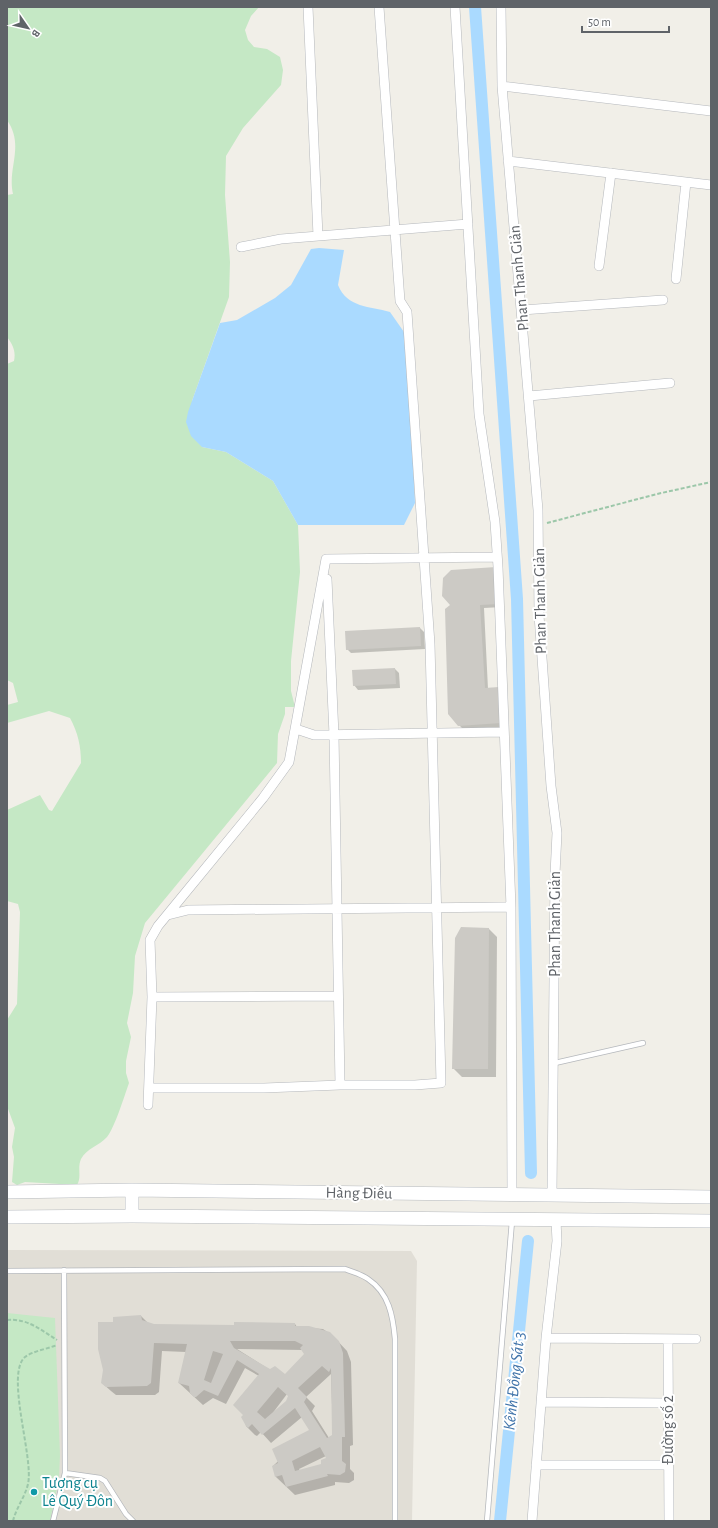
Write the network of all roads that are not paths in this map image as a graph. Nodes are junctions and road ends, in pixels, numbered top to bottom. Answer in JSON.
{"nodes":[{"id":1,"x":308,"y":7,"type":"edge"},
{"id":2,"x":379,"y":7,"type":"edge"},
{"id":3,"x":455,"y":7,"type":"edge"},
{"id":4,"x":501,"y":7,"type":"edge"},
{"id":5,"x":502,"y":86,"type":"junction"},
{"id":6,"x":711,"y":111,"type":"edge"},
{"id":7,"x":508,"y":161,"type":"junction"},
{"id":8,"x":611,"y":173,"type":"junction"},
{"id":9,"x":686,"y":182,"type":"junction"},
{"id":10,"x":711,"y":185,"type":"edge"},
{"id":11,"x":468,"y":224,"type":"junction"},
{"id":12,"x":396,"y":230,"type":"junction"},
{"id":13,"x":318,"y":236,"type":"junction"},
{"id":14,"x":241,"y":247,"type":"dead end"},
{"id":15,"x":599,"y":266,"type":"dead end"},
{"id":16,"x":676,"y":279,"type":"dead end"},
{"id":17,"x":664,"y":300,"type":"dead end"},
{"id":18,"x":522,"y":310,"type":"junction"},
{"id":19,"x":670,"y":383,"type":"dead end"},
{"id":20,"x":529,"y":396,"type":"junction"},
{"id":21,"x":497,"y":557,"type":"junction"},
{"id":22,"x":424,"y":558,"type":"junction"},
{"id":23,"x":326,"y":559,"type":"junction"},
{"id":24,"x":296,"y":729,"type":"junction"},
{"id":25,"x":504,"y":732,"type":"junction"},
{"id":26,"x":433,"y":733,"type":"junction"},
{"id":27,"x":334,"y":735,"type":"junction"},
{"id":28,"x":511,"y":907,"type":"junction"},
{"id":29,"x":437,"y":908,"type":"junction"},
{"id":30,"x":337,"y":909,"type":"junction"},
{"id":31,"x":168,"y":916,"type":"junction"},
{"id":32,"x":337,"y":996,"type":"junction"},
{"id":33,"x":152,"y":997,"type":"junction"},
{"id":34,"x":643,"y":1042,"type":"dead end"},
{"id":35,"x":555,"y":1063,"type":"junction"},
{"id":36,"x":340,"y":1085,"type":"junction"},
{"id":37,"x":149,"y":1088,"type":"junction"},
{"id":38,"x":148,"y":1105,"type":"dead end"},
{"id":39,"x":132,"y":1190,"type":"junction"},
{"id":40,"x":7,"y":1192,"type":"edge"},
{"id":41,"x":512,"y":1194,"type":"junction"},
{"id":42,"x":552,"y":1195,"type":"junction"},
{"id":43,"x":711,"y":1197,"type":"edge"},
{"id":44,"x":132,"y":1216,"type":"junction"},
{"id":45,"x":7,"y":1217,"type":"edge"},
{"id":46,"x":512,"y":1219,"type":"junction"},
{"id":47,"x":556,"y":1221,"type":"junction"},
{"id":48,"x":711,"y":1221,"type":"edge"},
{"id":49,"x":7,"y":1270,"type":"edge"},
{"id":50,"x":64,"y":1270,"type":"junction"},
{"id":51,"x":546,"y":1338,"type":"junction"},
{"id":52,"x":668,"y":1339,"type":"junction"},
{"id":53,"x":696,"y":1339,"type":"dead end"},
{"id":54,"x":541,"y":1402,"type":"junction"},
{"id":55,"x":668,"y":1403,"type":"junction"},
{"id":56,"x":536,"y":1465,"type":"junction"},
{"id":57,"x":668,"y":1465,"type":"junction"},
{"id":58,"x":65,"y":1473,"type":"junction"},
{"id":59,"x":53,"y":1521,"type":"edge"},
{"id":60,"x":133,"y":1521,"type":"edge"},
{"id":61,"x":395,"y":1521,"type":"edge"},
{"id":62,"x":487,"y":1521,"type":"edge"},
{"id":63,"x":532,"y":1521,"type":"edge"},
{"id":64,"x":669,"y":1521,"type":"edge"}],
"edges":[{"from":1,"to":13,"type":"street"},
{"from":2,"to":12,"type":"street"},
{"from":3,"to":11,"type":"street"},
{"from":4,"to":5,"type":"street","name":"Phan Thanh Giản"},
{"from":5,"to":6,"type":"street"},
{"from":5,"to":7,"type":"street","name":"Phan Thanh Giản"},
{"from":7,"to":8,"type":"street"},
{"from":7,"to":18,"type":"street","name":"Phan Thanh Giản"},
{"from":8,"to":9,"type":"street"},
{"from":8,"to":15,"type":"street"},
{"from":9,"to":10,"type":"street"},
{"from":9,"to":16,"type":"street"},
{"from":11,"to":12,"type":"street"},
{"from":11,"to":21,"type":"street"},
{"from":12,"to":13,"type":"street"},
{"from":12,"to":22,"type":"street"},
{"from":13,"to":14,"type":"street"},
{"from":17,"to":18,"type":"street"},
{"from":18,"to":20,"type":"street","name":"Phan Thanh Giản"},
{"from":19,"to":20,"type":"street"},
{"from":20,"to":35,"type":"street","name":"Phan Thanh Giản"},
{"from":21,"to":22,"type":"street"},
{"from":21,"to":25,"type":"street"},
{"from":22,"to":23,"type":"street"},
{"from":22,"to":26,"type":"street"},
{"from":23,"to":24,"type":"street"},
{"from":23,"to":27,"type":"street"},
{"from":24,"to":27,"type":"street"},
{"from":24,"to":31,"type":"street"},
{"from":25,"to":26,"type":"street"},
{"from":25,"to":28,"type":"street"},
{"from":26,"to":27,"type":"street"},
{"from":26,"to":29,"type":"street"},
{"from":27,"to":30,"type":"street"},
{"from":28,"to":29,"type":"street"},
{"from":28,"to":41,"type":"street"},
{"from":29,"to":30,"type":"street"},
{"from":29,"to":36,"type":"street"},
{"from":30,"to":31,"type":"street"},
{"from":30,"to":32,"type":"street"},
{"from":31,"to":33,"type":"street"},
{"from":32,"to":33,"type":"street"},
{"from":32,"to":36,"type":"street"},
{"from":33,"to":37,"type":"street"},
{"from":34,"to":35,"type":"lane"},
{"from":35,"to":42,"type":"street","name":"Phan Thanh Giản"},
{"from":36,"to":37,"type":"street"},
{"from":37,"to":38,"type":"street"},
{"from":39,"to":40,"type":"main road","name":"Hàng Điều"},
{"from":39,"to":41,"type":"main road","name":"Hàng Điều"},
{"from":39,"to":44,"type":"main road"},
{"from":41,"to":42,"type":"main road","name":"Hàng Điều"},
{"from":42,"to":43,"type":"main road","name":"Hàng Điều"},
{"from":44,"to":45,"type":"main road","name":"Hàng Điều"},
{"from":44,"to":46,"type":"main road","name":"Hàng Điều"},
{"from":46,"to":47,"type":"main road","name":"Hàng Điều"},
{"from":46,"to":62,"type":"lane"},
{"from":47,"to":48,"type":"main road","name":"Hàng Điều"},
{"from":47,"to":51,"type":"street"},
{"from":49,"to":50,"type":"lane"},
{"from":50,"to":58,"type":"lane"},
{"from":50,"to":61,"type":"lane"},
{"from":51,"to":52,"type":"street"},
{"from":51,"to":54,"type":"street"},
{"from":52,"to":53,"type":"street"},
{"from":52,"to":55,"type":"street","name":"Đường số 2"},
{"from":54,"to":55,"type":"street"},
{"from":54,"to":56,"type":"street"},
{"from":55,"to":57,"type":"street","name":"Đường số 2"},
{"from":56,"to":57,"type":"street"},
{"from":56,"to":63,"type":"street"},
{"from":57,"to":64,"type":"street","name":"Đường số 2"},
{"from":58,"to":59,"type":"lane"},
{"from":58,"to":60,"type":"lane"}]}
